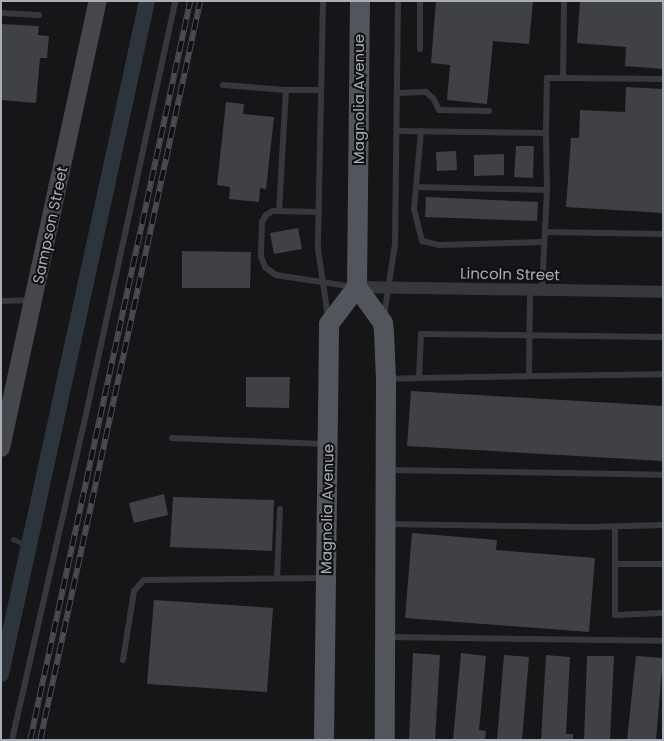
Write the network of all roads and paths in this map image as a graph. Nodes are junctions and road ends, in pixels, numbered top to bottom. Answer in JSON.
{"nodes":[{"id":1,"x":98,"y":1,"type":"edge"},
{"id":2,"x":175,"y":1,"type":"edge"},
{"id":3,"x":323,"y":1,"type":"edge"},
{"id":4,"x":360,"y":1,"type":"edge"},
{"id":5,"x":398,"y":1,"type":"edge"},
{"id":6,"x":420,"y":1,"type":"edge"},
{"id":7,"x":564,"y":1,"type":"edge"},
{"id":8,"x":1,"y":13,"type":"edge"},
{"id":9,"x":38,"y":15,"type":"dead end"},
{"id":10,"x":420,"y":49,"type":"dead end"},
{"id":11,"x":563,"y":78,"type":"junction"},
{"id":12,"x":663,"y":79,"type":"edge"},
{"id":13,"x":223,"y":85,"type":"dead end"},
{"id":14,"x":286,"y":90,"type":"junction"},
{"id":15,"x":322,"y":90,"type":"junction"},
{"id":16,"x":397,"y":93,"type":"junction"},
{"id":17,"x":489,"y":112,"type":"dead end"},
{"id":18,"x":397,"y":131,"type":"junction"},
{"id":19,"x":420,"y":131,"type":"junction"},
{"id":20,"x":546,"y":132,"type":"junction"},
{"id":21,"x":416,"y":187,"type":"junction"},
{"id":22,"x":547,"y":190,"type":"junction"},
{"id":23,"x":279,"y":211,"type":"junction"},
{"id":24,"x":320,"y":212,"type":"junction"},
{"id":25,"x":545,"y":232,"type":"junction"},
{"id":26,"x":663,"y":234,"type":"edge"},
{"id":27,"x":544,"y":242,"type":"junction"},
{"id":28,"x":324,"y":282,"type":"junction"},
{"id":29,"x":357,"y":287,"type":"junction"},
{"id":30,"x":388,"y":288,"type":"junction"},
{"id":31,"x":536,"y":290,"type":"junction"},
{"id":32,"x":663,"y":292,"type":"edge"},
{"id":33,"x":33,"y":300,"type":"junction"},
{"id":34,"x":1,"y":301,"type":"edge"},
{"id":35,"x":383,"y":323,"type":"junction"},
{"id":36,"x":329,"y":324,"type":"junction"},
{"id":37,"x":529,"y":335,"type":"junction"},
{"id":38,"x":663,"y":337,"type":"edge"},
{"id":39,"x":663,"y":374,"type":"edge"},
{"id":40,"x":529,"y":376,"type":"junction"},
{"id":41,"x":419,"y":378,"type":"junction"},
{"id":42,"x":386,"y":379,"type":"junction"},
{"id":43,"x":172,"y":438,"type":"dead end"},
{"id":44,"x":328,"y":444,"type":"junction"},
{"id":45,"x":1,"y":448,"type":"edge"},
{"id":46,"x":385,"y":470,"type":"junction"},
{"id":47,"x":663,"y":475,"type":"edge"},
{"id":48,"x":280,"y":509,"type":"dead end"},
{"id":49,"x":386,"y":524,"type":"junction"},
{"id":50,"x":663,"y":526,"type":"edge"},
{"id":51,"x":615,"y":527,"type":"junction"},
{"id":52,"x":615,"y":564,"type":"junction"},
{"id":53,"x":663,"y":564,"type":"edge"},
{"id":54,"x":277,"y":578,"type":"junction"},
{"id":55,"x":326,"y":578,"type":"junction"},
{"id":56,"x":663,"y":614,"type":"edge"},
{"id":57,"x":385,"y":637,"type":"junction"},
{"id":58,"x":663,"y":641,"type":"edge"},
{"id":59,"x":123,"y":660,"type":"dead end"},
{"id":60,"x":12,"y":740,"type":"edge"},
{"id":61,"x":324,"y":740,"type":"edge"},
{"id":62,"x":385,"y":740,"type":"edge"}],
"edges":[{"from":1,"to":33,"type":"street","name":"Sampson Street"},
{"from":2,"to":60,"type":"lane"},
{"from":3,"to":15,"type":"lane"},
{"from":4,"to":29,"type":"main road","name":"Magnolia Avenue"},
{"from":5,"to":16,"type":"lane"},
{"from":6,"to":10,"type":"lane"},
{"from":7,"to":11,"type":"lane"},
{"from":8,"to":9,"type":"lane"},
{"from":11,"to":12,"type":"lane"},
{"from":11,"to":20,"type":"lane"},
{"from":13,"to":14,"type":"lane"},
{"from":14,"to":15,"type":"lane"},
{"from":14,"to":23,"type":"lane"},
{"from":15,"to":24,"type":"lane"},
{"from":16,"to":17,"type":"lane"},
{"from":16,"to":18,"type":"lane"},
{"from":18,"to":19,"type":"lane"},
{"from":18,"to":30,"type":"lane"},
{"from":19,"to":20,"type":"lane"},
{"from":19,"to":21,"type":"lane"},
{"from":20,"to":22,"type":"lane"},
{"from":21,"to":22,"type":"lane"},
{"from":21,"to":27,"type":"lane"},
{"from":22,"to":25,"type":"lane"},
{"from":23,"to":24,"type":"lane"},
{"from":23,"to":28,"type":"lane"},
{"from":24,"to":28,"type":"lane"},
{"from":25,"to":26,"type":"lane"},
{"from":25,"to":27,"type":"lane"},
{"from":27,"to":31,"type":"lane"},
{"from":28,"to":29,"type":"lane"},
{"from":28,"to":36,"type":"lane"},
{"from":29,"to":30,"type":"street","name":"Lincoln Street"},
{"from":29,"to":35,"type":"main road"},
{"from":29,"to":36,"type":"main road"},
{"from":30,"to":31,"type":"street","name":"Lincoln Street"},
{"from":30,"to":35,"type":"lane"},
{"from":31,"to":32,"type":"street","name":"Lincoln Street"},
{"from":31,"to":37,"type":"lane"},
{"from":33,"to":34,"type":"lane"},
{"from":33,"to":45,"type":"street","name":"Sampson Street"},
{"from":35,"to":42,"type":"main road"},
{"from":36,"to":44,"type":"main road","name":"Magnolia Avenue"},
{"from":37,"to":38,"type":"lane"},
{"from":37,"to":40,"type":"lane"},
{"from":37,"to":41,"type":"lane"},
{"from":39,"to":40,"type":"lane"},
{"from":40,"to":41,"type":"lane"},
{"from":41,"to":42,"type":"lane"},
{"from":42,"to":46,"type":"main road"},
{"from":43,"to":44,"type":"lane"},
{"from":44,"to":55,"type":"main road","name":"Magnolia Avenue"},
{"from":46,"to":47,"type":"lane"},
{"from":46,"to":49,"type":"main road"},
{"from":48,"to":54,"type":"lane"},
{"from":49,"to":51,"type":"lane"},
{"from":49,"to":57,"type":"main road"},
{"from":50,"to":51,"type":"lane"},
{"from":51,"to":52,"type":"lane"},
{"from":52,"to":53,"type":"lane"},
{"from":52,"to":56,"type":"lane"},
{"from":54,"to":55,"type":"lane"},
{"from":54,"to":59,"type":"lane"},
{"from":55,"to":61,"type":"main road","name":"Magnolia Avenue"},
{"from":57,"to":58,"type":"lane"},
{"from":57,"to":62,"type":"main road"}]}
